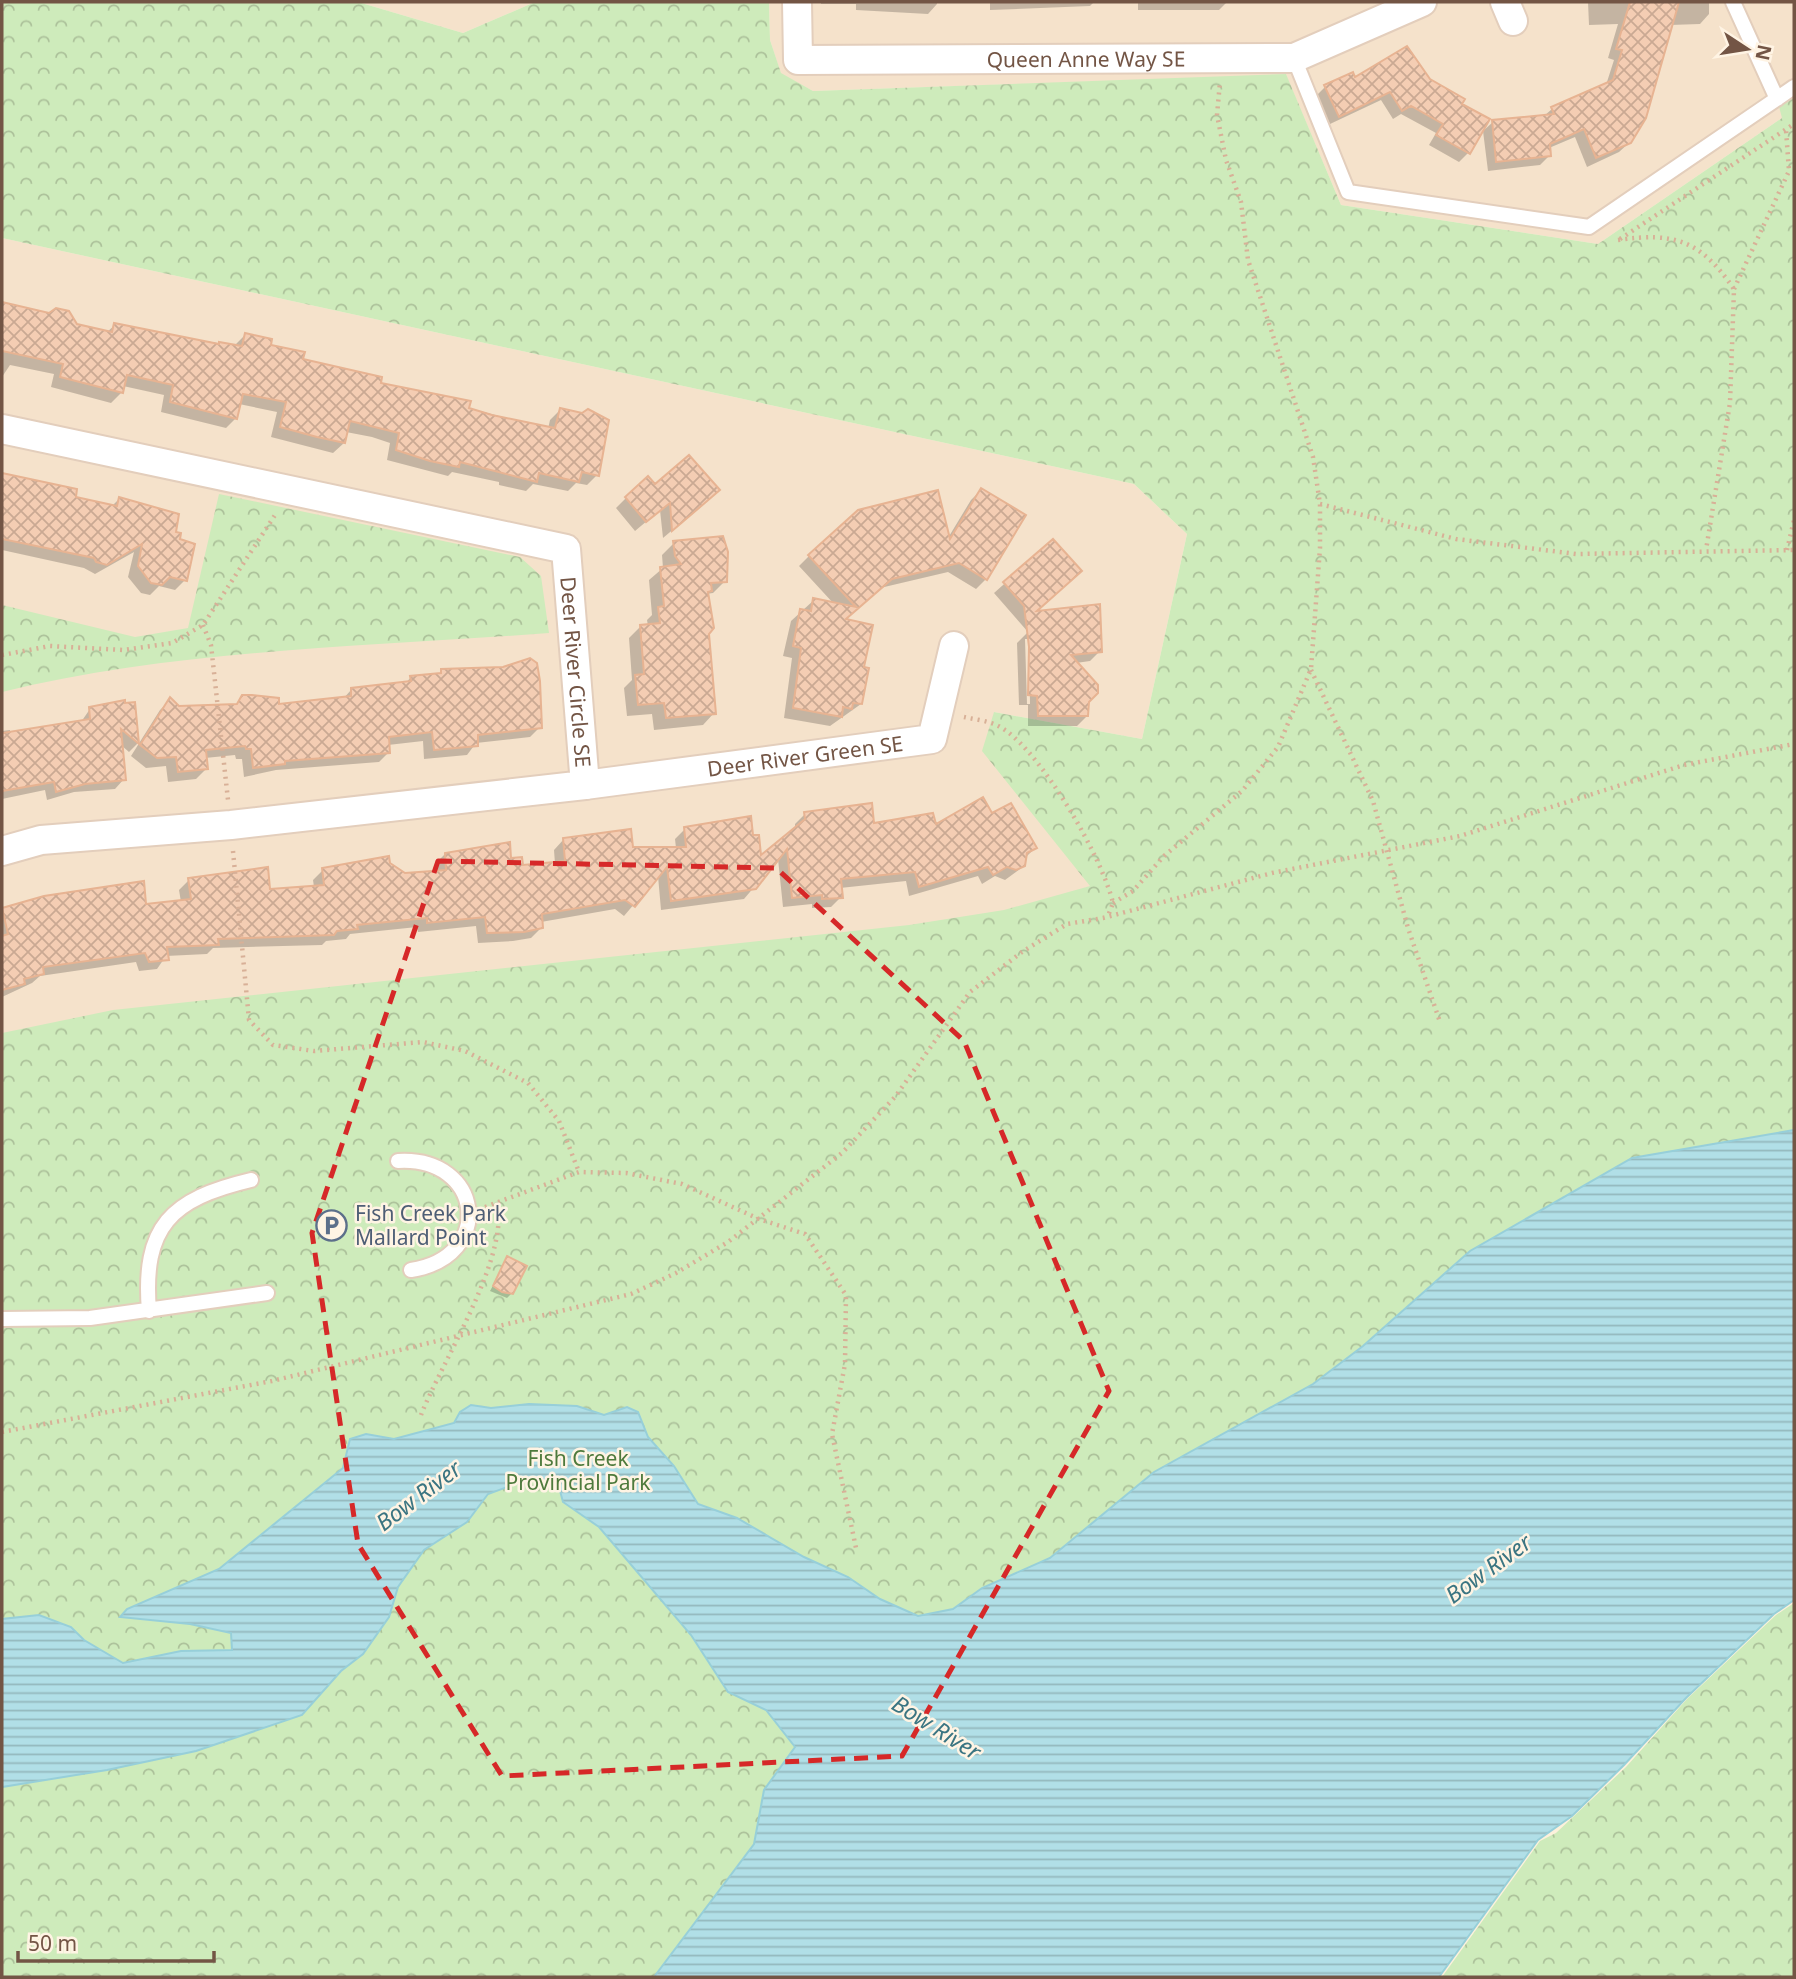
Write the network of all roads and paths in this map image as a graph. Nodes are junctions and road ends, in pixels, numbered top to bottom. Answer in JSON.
{"nodes":[{"id":1,"x":797,"y":2,"type":"edge"},
{"id":2,"x":1422,"y":2,"type":"edge"},
{"id":3,"x":1733,"y":2,"type":"edge"},
{"id":4,"x":1228,"y":58,"type":"junction"},
{"id":5,"x":1294,"y":58,"type":"junction"},
{"id":6,"x":1794,"y":87,"type":"edge"},
{"id":7,"x":1777,"y":99,"type":"junction"},
{"id":8,"x":1794,"y":124,"type":"edge"},
{"id":9,"x":1786,"y":130,"type":"junction"},
{"id":10,"x":1789,"y":171,"type":"junction"},
{"id":11,"x":1794,"y":180,"type":"edge"},
{"id":12,"x":1589,"y":227,"type":"junction"},
{"id":13,"x":1618,"y":240,"type":"junction"},
{"id":14,"x":1734,"y":289,"type":"junction"},
{"id":15,"x":2,"y":429,"type":"edge"},
{"id":16,"x":283,"y":488,"type":"junction"},
{"id":17,"x":1320,"y":504,"type":"junction"},
{"id":18,"x":1794,"y":520,"type":"edge"},
{"id":19,"x":1706,"y":550,"type":"junction"},
{"id":20,"x":1787,"y":550,"type":"junction"},
{"id":21,"x":1794,"y":550,"type":"edge"},
{"id":22,"x":954,"y":646,"type":"dead end"},
{"id":23,"x":2,"y":655,"type":"edge"},
{"id":24,"x":1311,"y":669,"type":"junction"},
{"id":25,"x":938,"y":711,"type":"junction"},
{"id":26,"x":1794,"y":744,"type":"edge"},
{"id":27,"x":585,"y":785,"type":"junction"},
{"id":28,"x":2,"y":851,"type":"edge"},
{"id":29,"x":1387,"y":851,"type":"junction"},
{"id":30,"x":1113,"y":903,"type":"junction"},
{"id":31,"x":1107,"y":916,"type":"junction"},
{"id":32,"x":247,"y":995,"type":"dead end"},
{"id":33,"x":1440,"y":1021,"type":"dead end"},
{"id":34,"x":398,"y":1161,"type":"dead end"},
{"id":35,"x":579,"y":1172,"type":"junction"},
{"id":36,"x":251,"y":1180,"type":"dead end"},
{"id":37,"x":497,"y":1202,"type":"junction"},
{"id":38,"x":469,"y":1213,"type":"junction"},
{"id":39,"x":760,"y":1219,"type":"junction"},
{"id":40,"x":411,"y":1270,"type":"dead end"},
{"id":41,"x":267,"y":1293,"type":"dead end"},
{"id":42,"x":149,"y":1311,"type":"junction"},
{"id":43,"x":2,"y":1319,"type":"edge"},
{"id":44,"x":458,"y":1336,"type":"junction"},
{"id":45,"x":421,"y":1415,"type":"dead end"},
{"id":46,"x":2,"y":1432,"type":"edge"},
{"id":47,"x":856,"y":1548,"type":"dead end"}],
"edges":[{"from":1,"to":4,"type":"street","name":"Queen Anne Way SE"},
{"from":2,"to":5,"type":"street","name":"Queen Anne Way SE"},
{"from":3,"to":7,"type":"lane"},
{"from":4,"to":5,"type":"street","name":"Queen Anne Way SE"},
{"from":4,"to":17,"type":"path"},
{"from":5,"to":12,"type":"lane"},
{"from":6,"to":7,"type":"lane"},
{"from":7,"to":12,"type":"lane"},
{"from":8,"to":9,"type":"path"},
{"from":9,"to":10,"type":"path"},
{"from":9,"to":13,"type":"path"},
{"from":10,"to":11,"type":"path"},
{"from":10,"to":14,"type":"path"},
{"from":12,"to":13,"type":"path"},
{"from":13,"to":14,"type":"path"},
{"from":14,"to":19,"type":"path"},
{"from":15,"to":16,"type":"street","name":"Deer River Circle SE"},
{"from":16,"to":23,"type":"path"},
{"from":16,"to":27,"type":"street","name":"Deer River Circle SE"},
{"from":17,"to":19,"type":"path"},
{"from":17,"to":24,"type":"path"},
{"from":18,"to":20,"type":"path"},
{"from":19,"to":20,"type":"path"},
{"from":20,"to":21,"type":"path"},
{"from":22,"to":25,"type":"street","name":"Deer River Green SE"},
{"from":24,"to":29,"type":"path"},
{"from":24,"to":30,"type":"path"},
{"from":25,"to":27,"type":"street","name":"Deer River Green SE"},
{"from":25,"to":30,"type":"path"},
{"from":26,"to":29,"type":"path"},
{"from":27,"to":28,"type":"street","name":"Deer River Circle SE"},
{"from":29,"to":31,"type":"path"},
{"from":29,"to":33,"type":"path"},
{"from":30,"to":31,"type":"path"},
{"from":31,"to":39,"type":"path"},
{"from":32,"to":35,"type":"path"},
{"from":34,"to":38,"type":"lane"},
{"from":35,"to":37,"type":"path"},
{"from":35,"to":39,"type":"path"},
{"from":36,"to":42,"type":"lane"},
{"from":37,"to":38,"type":"path"},
{"from":37,"to":44,"type":"path"},
{"from":38,"to":40,"type":"lane"},
{"from":39,"to":44,"type":"path"},
{"from":39,"to":47,"type":"path"},
{"from":41,"to":42,"type":"lane"},
{"from":42,"to":43,"type":"lane"},
{"from":44,"to":45,"type":"path"},
{"from":44,"to":46,"type":"path"}]}
